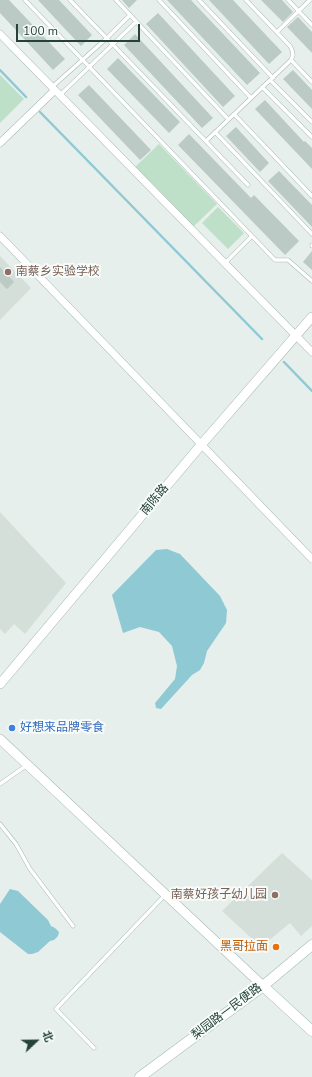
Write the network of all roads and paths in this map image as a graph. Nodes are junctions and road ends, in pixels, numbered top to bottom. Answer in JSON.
{"nodes":[{"id":1,"x":24,"y":0,"type":"edge"},
{"id":2,"x":70,"y":0,"type":"edge"},
{"id":3,"x":116,"y":0,"type":"edge"},
{"id":4,"x":160,"y":0,"type":"edge"},
{"id":5,"x":199,"y":0,"type":"edge"},
{"id":6,"x":246,"y":0,"type":"edge"},
{"id":7,"x":288,"y":0,"type":"edge"},
{"id":8,"x":310,"y":0,"type":"edge"},
{"id":9,"x":299,"y":11,"type":"junction"},
{"id":10,"x":130,"y":15,"type":"junction"},
{"id":11,"x":136,"y":22,"type":"junction"},
{"id":12,"x":312,"y":25,"type":"edge"},
{"id":13,"x":277,"y":32,"type":"junction"},
{"id":14,"x":0,"y":34,"type":"edge"},
{"id":15,"x":107,"y":38,"type":"junction"},
{"id":16,"x":113,"y":45,"type":"junction"},
{"id":17,"x":82,"y":60,"type":"junction"},
{"id":18,"x":291,"y":60,"type":"junction"},
{"id":19,"x":89,"y":67,"type":"junction"},
{"id":20,"x":272,"y":79,"type":"junction"},
{"id":21,"x":312,"y":82,"type":"edge"},
{"id":22,"x":262,"y":87,"type":"junction"},
{"id":23,"x":56,"y":91,"type":"junction"},
{"id":24,"x":251,"y":98,"type":"junction"},
{"id":25,"x":234,"y":114,"type":"junction"},
{"id":26,"x":228,"y":119,"type":"junction"},
{"id":27,"x":312,"y":122,"type":"edge"},
{"id":28,"x":215,"y":132,"type":"junction"},
{"id":29,"x":312,"y":137,"type":"edge"},
{"id":30,"x":206,"y":141,"type":"junction"},
{"id":31,"x":0,"y":143,"type":"edge"},
{"id":32,"x":248,"y":185,"type":"dead end"},
{"id":33,"x":312,"y":196,"type":"edge"},
{"id":34,"x":312,"y":234,"type":"edge"},
{"id":35,"x":0,"y":236,"type":"edge"},
{"id":36,"x":252,"y":236,"type":"junction"},
{"id":37,"x":225,"y":263,"type":"junction"},
{"id":38,"x":312,"y":281,"type":"edge"},
{"id":39,"x":312,"y":316,"type":"edge"},
{"id":40,"x":296,"y":335,"type":"junction"},
{"id":41,"x":312,"y":352,"type":"edge"},
{"id":42,"x":201,"y":445,"type":"junction"},
{"id":43,"x":312,"y":559,"type":"edge"},
{"id":44,"x":0,"y":684,"type":"edge"},
{"id":45,"x":0,"y":739,"type":"edge"},
{"id":46,"x":28,"y":765,"type":"junction"},
{"id":47,"x":0,"y":784,"type":"edge"},
{"id":48,"x":0,"y":824,"type":"edge"},
{"id":49,"x":166,"y":894,"type":"junction"},
{"id":50,"x":73,"y":926,"type":"dead end"},
{"id":51,"x":312,"y":944,"type":"edge"},
{"id":52,"x":263,"y":986,"type":"junction"},
{"id":53,"x":312,"y":1031,"type":"edge"},
{"id":54,"x":94,"y":1048,"type":"dead end"},
{"id":55,"x":140,"y":1077,"type":"edge"}],
"edges":[{"from":1,"to":17,"type":"lane"},
{"from":2,"to":15,"type":"lane"},
{"from":3,"to":10,"type":"lane"},
{"from":4,"to":24,"type":"lane"},
{"from":5,"to":20,"type":"lane"},
{"from":6,"to":13,"type":"lane"},
{"from":7,"to":9,"type":"lane"},
{"from":8,"to":9,"type":"lane"},
{"from":9,"to":12,"type":"lane"},
{"from":9,"to":13,"type":"lane"},
{"from":10,"to":11,"type":"lane"},
{"from":10,"to":15,"type":"lane"},
{"from":11,"to":16,"type":"lane"},
{"from":11,"to":26,"type":"lane"},
{"from":13,"to":18,"type":"lane"},
{"from":14,"to":23,"type":"street"},
{"from":15,"to":16,"type":"lane"},
{"from":15,"to":17,"type":"lane"},
{"from":16,"to":19,"type":"lane"},
{"from":16,"to":30,"type":"lane"},
{"from":17,"to":19,"type":"lane"},
{"from":17,"to":23,"type":"lane"},
{"from":18,"to":20,"type":"lane"},
{"from":18,"to":21,"type":"lane"},
{"from":19,"to":23,"type":"lane"},
{"from":19,"to":36,"type":"lane"},
{"from":20,"to":22,"type":"lane"},
{"from":20,"to":27,"type":"lane"},
{"from":22,"to":24,"type":"lane"},
{"from":22,"to":29,"type":"lane"},
{"from":23,"to":31,"type":"street"},
{"from":23,"to":37,"type":"street"},
{"from":24,"to":25,"type":"lane"},
{"from":25,"to":26,"type":"lane"},
{"from":25,"to":33,"type":"lane"},
{"from":26,"to":28,"type":"lane"},
{"from":28,"to":30,"type":"lane"},
{"from":28,"to":34,"type":"lane"},
{"from":30,"to":32,"type":"lane"},
{"from":35,"to":42,"type":"street"},
{"from":36,"to":37,"type":"lane"},
{"from":36,"to":38,"type":"lane"},
{"from":37,"to":40,"type":"street"},
{"from":39,"to":40,"type":"street","name":"南陈路"},
{"from":40,"to":41,"type":"street"},
{"from":40,"to":42,"type":"street","name":"南陈路"},
{"from":42,"to":43,"type":"street"},
{"from":42,"to":44,"type":"street","name":"南陈路"},
{"from":45,"to":46,"type":"street"},
{"from":46,"to":47,"type":"lane"},
{"from":46,"to":49,"type":"street"},
{"from":48,"to":50,"type":"lane"},
{"from":49,"to":52,"type":"street"},
{"from":49,"to":54,"type":"lane"},
{"from":51,"to":52,"type":"main road","name":"梨园路一民便路"},
{"from":52,"to":53,"type":"main road"},
{"from":52,"to":55,"type":"main road","name":"梨园路一民便路"}]}
